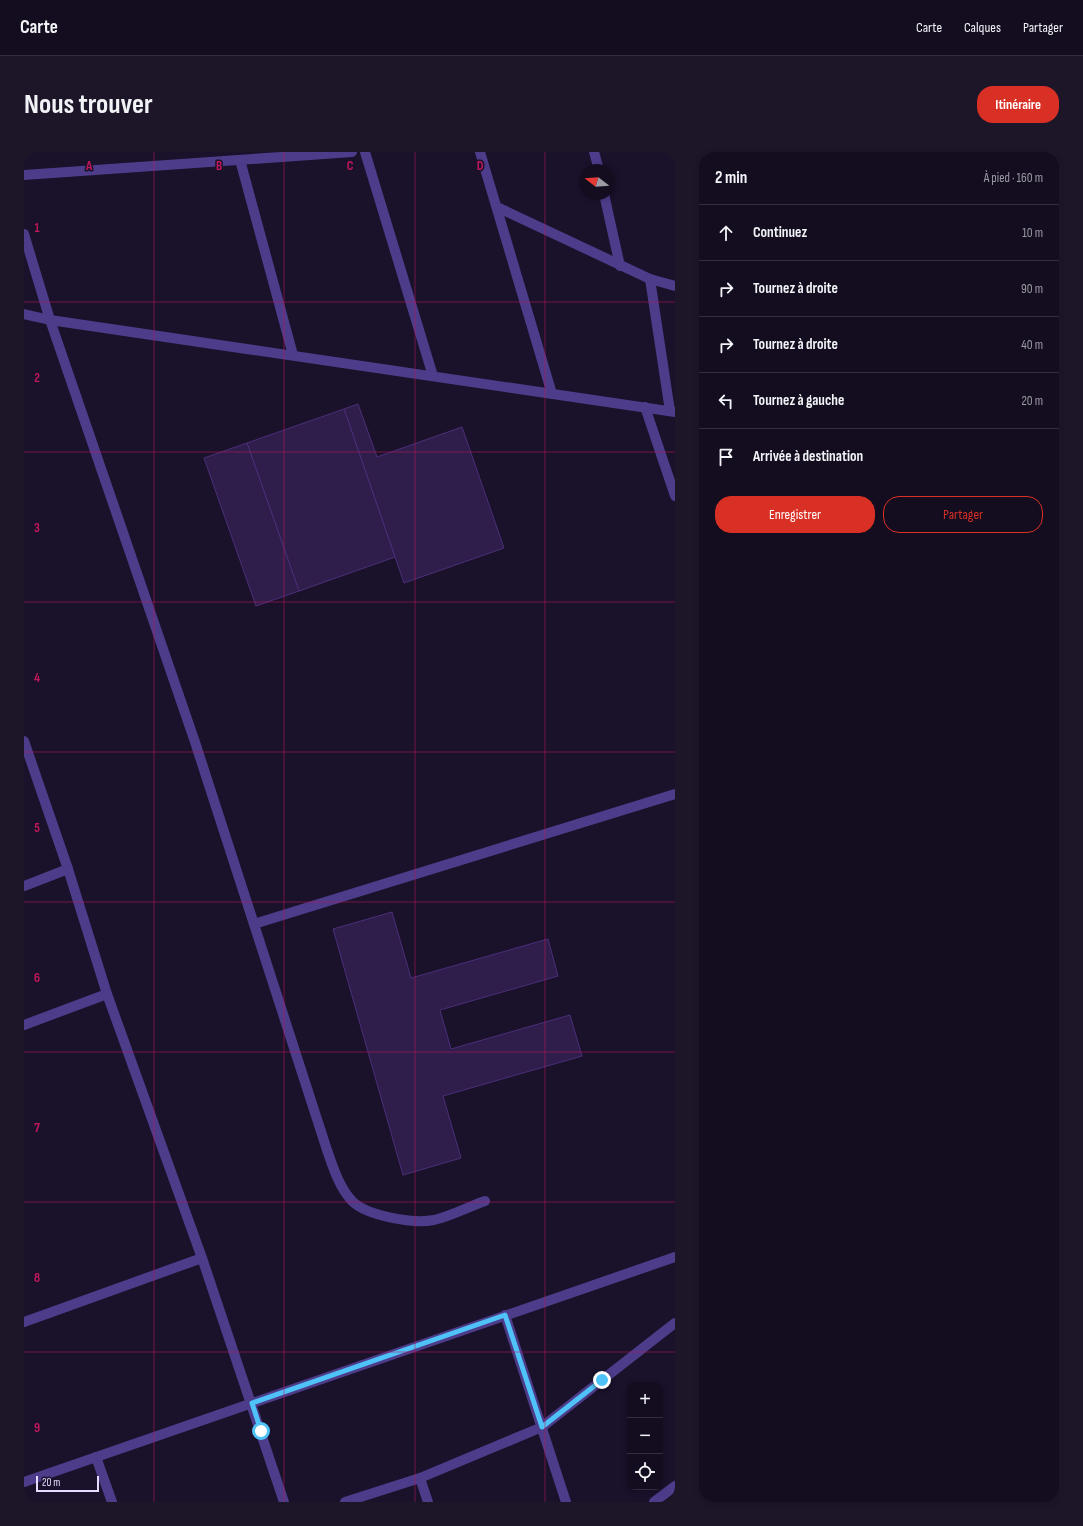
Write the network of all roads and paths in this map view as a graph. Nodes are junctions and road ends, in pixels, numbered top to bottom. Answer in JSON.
{"nodes":[{"id":1,"x":352,"y":152,"type":"edge"},
{"id":2,"x":365,"y":152,"type":"edge"},
{"id":3,"x":480,"y":152,"type":"edge"},
{"id":4,"x":594,"y":152,"type":"edge"},
{"id":5,"x":240,"y":160,"type":"junction"},
{"id":6,"x":597,"y":164,"type":"edge"},
{"id":7,"x":24,"y":176,"type":"edge"},
{"id":8,"x":605,"y":200,"type":"edge"},
{"id":9,"x":497,"y":207,"type":"junction"},
{"id":10,"x":24,"y":234,"type":"edge"},
{"id":11,"x":620,"y":266,"type":"junction"},
{"id":12,"x":650,"y":279,"type":"junction"},
{"id":13,"x":675,"y":286,"type":"edge"},
{"id":14,"x":24,"y":314,"type":"edge"},
{"id":15,"x":50,"y":320,"type":"junction"},
{"id":16,"x":293,"y":355,"type":"junction"},
{"id":17,"x":433,"y":376,"type":"junction"},
{"id":18,"x":671,"y":384,"type":"edge"},
{"id":19,"x":552,"y":394,"type":"junction"},
{"id":20,"x":645,"y":407,"type":"junction"},
{"id":21,"x":673,"y":412,"type":"edge"},
{"id":22,"x":675,"y":496,"type":"edge"},
{"id":23,"x":24,"y":741,"type":"edge"},
{"id":24,"x":26,"y":752,"type":"edge"},
{"id":25,"x":675,"y":794,"type":"edge"},
{"id":26,"x":68,"y":869,"type":"junction"},
{"id":27,"x":24,"y":886,"type":"edge"},
{"id":28,"x":254,"y":924,"type":"junction"},
{"id":29,"x":107,"y":994,"type":"junction"},
{"id":30,"x":24,"y":1025,"type":"edge"},
{"id":31,"x":485,"y":1201,"type":"dead end"},
{"id":32,"x":675,"y":1256,"type":"edge"},
{"id":33,"x":202,"y":1258,"type":"junction"},
{"id":34,"x":505,"y":1315,"type":"junction"},
{"id":35,"x":24,"y":1322,"type":"edge"},
{"id":36,"x":675,"y":1323,"type":"edge"},
{"id":37,"x":252,"y":1403,"type":"junction"},
{"id":38,"x":542,"y":1427,"type":"junction"},
{"id":39,"x":96,"y":1457,"type":"junction"},
{"id":40,"x":420,"y":1478,"type":"junction"},
{"id":41,"x":24,"y":1482,"type":"edge"},
{"id":42,"x":675,"y":1486,"type":"edge"},
{"id":43,"x":112,"y":1502,"type":"edge"},
{"id":44,"x":284,"y":1502,"type":"edge"},
{"id":45,"x":345,"y":1502,"type":"edge"},
{"id":46,"x":428,"y":1502,"type":"edge"},
{"id":47,"x":566,"y":1502,"type":"edge"},
{"id":48,"x":654,"y":1502,"type":"edge"}],
"edges":[{"from":1,"to":5,"type":"street"},
{"from":2,"to":17,"type":"street"},
{"from":3,"to":9,"type":"street"},
{"from":4,"to":6,"type":"street"},
{"from":5,"to":7,"type":"street"},
{"from":5,"to":16,"type":"street"},
{"from":8,"to":11,"type":"street"},
{"from":9,"to":11,"type":"street"},
{"from":9,"to":19,"type":"street"},
{"from":10,"to":15,"type":"street"},
{"from":11,"to":12,"type":"street"},
{"from":12,"to":13,"type":"street"},
{"from":12,"to":18,"type":"street"},
{"from":14,"to":15,"type":"street"},
{"from":15,"to":16,"type":"street"},
{"from":15,"to":28,"type":"street"},
{"from":16,"to":17,"type":"street"},
{"from":17,"to":19,"type":"street"},
{"from":18,"to":21,"type":"street"},
{"from":19,"to":20,"type":"street"},
{"from":20,"to":21,"type":"street"},
{"from":20,"to":22,"type":"street"},
{"from":23,"to":24,"type":"street"},
{"from":24,"to":26,"type":"street"},
{"from":25,"to":28,"type":"street"},
{"from":26,"to":27,"type":"street"},
{"from":26,"to":29,"type":"street"},
{"from":28,"to":31,"type":"street"},
{"from":29,"to":30,"type":"street"},
{"from":29,"to":33,"type":"street"},
{"from":32,"to":34,"type":"street"},
{"from":33,"to":35,"type":"street"},
{"from":33,"to":37,"type":"street"},
{"from":34,"to":37,"type":"street"},
{"from":34,"to":38,"type":"street"},
{"from":36,"to":38,"type":"street"},
{"from":37,"to":39,"type":"street"},
{"from":37,"to":44,"type":"street"},
{"from":38,"to":40,"type":"street"},
{"from":38,"to":47,"type":"street"},
{"from":39,"to":41,"type":"street"},
{"from":39,"to":43,"type":"street"},
{"from":40,"to":45,"type":"street"},
{"from":40,"to":46,"type":"street"},
{"from":42,"to":48,"type":"street"}]}
